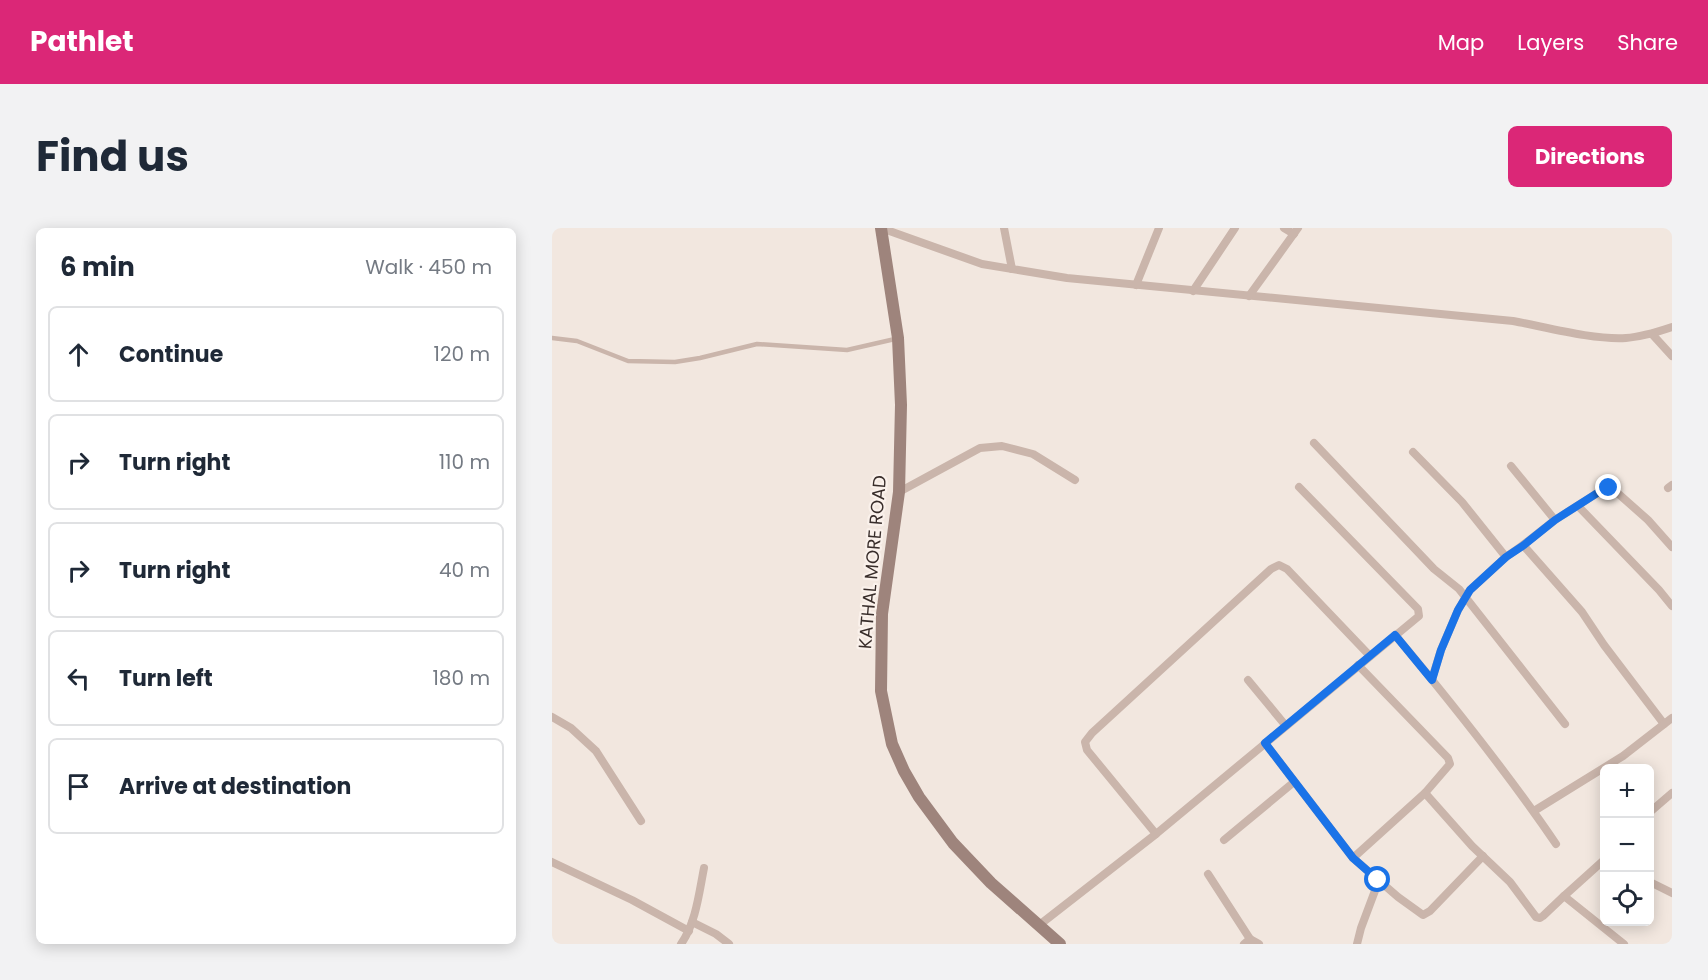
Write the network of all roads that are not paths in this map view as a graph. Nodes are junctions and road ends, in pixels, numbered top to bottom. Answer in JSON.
{"nodes":[{"id":1,"x":881,"y":228,"type":"edge"},
{"id":2,"x":1004,"y":228,"type":"edge"},
{"id":3,"x":1160,"y":228,"type":"edge"},
{"id":4,"x":1235,"y":228,"type":"edge"},
{"id":5,"x":1284,"y":228,"type":"edge"},
{"id":6,"x":1296,"y":231,"type":"edge"},
{"id":7,"x":1012,"y":269,"type":"junction"},
{"id":8,"x":1136,"y":285,"type":"junction"},
{"id":9,"x":1193,"y":291,"type":"junction"},
{"id":10,"x":1249,"y":296,"type":"junction"},
{"id":11,"x":1672,"y":327,"type":"edge"},
{"id":12,"x":1652,"y":334,"type":"junction"},
{"id":13,"x":552,"y":338,"type":"edge"},
{"id":14,"x":898,"y":338,"type":"junction"},
{"id":15,"x":1672,"y":356,"type":"edge"},
{"id":16,"x":1314,"y":443,"type":"dead end"},
{"id":17,"x":1413,"y":452,"type":"dead end"},
{"id":18,"x":1511,"y":466,"type":"dead end"},
{"id":19,"x":1075,"y":480,"type":"dead end"},
{"id":20,"x":1299,"y":488,"type":"dead end"},
{"id":21,"x":898,"y":492,"type":"junction"},
{"id":22,"x":1578,"y":506,"type":"junction"},
{"id":23,"x":1555,"y":520,"type":"junction"},
{"id":24,"x":1524,"y":545,"type":"junction"},
{"id":25,"x":1672,"y":547,"type":"edge"},
{"id":26,"x":1506,"y":557,"type":"junction"},
{"id":27,"x":1466,"y":597,"type":"junction"},
{"id":28,"x":1672,"y":606,"type":"edge"},
{"id":29,"x":1395,"y":635,"type":"junction"},
{"id":30,"x":1370,"y":656,"type":"junction"},
{"id":31,"x":1358,"y":666,"type":"junction"},
{"id":32,"x":1248,"y":680,"type":"dead end"},
{"id":33,"x":1432,"y":680,"type":"junction"},
{"id":34,"x":552,"y":717,"type":"edge"},
{"id":35,"x":1668,"y":721,"type":"edge"},
{"id":36,"x":1565,"y":724,"type":"dead end"},
{"id":37,"x":1286,"y":726,"type":"junction"},
{"id":38,"x":1265,"y":743,"type":"junction"},
{"id":39,"x":1294,"y":782,"type":"junction"},
{"id":40,"x":1425,"y":793,"type":"junction"},
{"id":41,"x":1672,"y":793,"type":"edge"},
{"id":42,"x":1654,"y":809,"type":"edge"},
{"id":43,"x":1534,"y":812,"type":"junction"},
{"id":44,"x":641,"y":821,"type":"dead end"},
{"id":45,"x":1156,"y":834,"type":"junction"},
{"id":46,"x":1224,"y":840,"type":"dead end"},
{"id":47,"x":1556,"y":844,"type":"dead end"},
{"id":48,"x":1483,"y":856,"type":"junction"},
{"id":49,"x":1353,"y":858,"type":"junction"},
{"id":50,"x":552,"y":862,"type":"edge"},
{"id":51,"x":1600,"y":864,"type":"edge"},
{"id":52,"x":704,"y":868,"type":"dead end"},
{"id":53,"x":1208,"y":874,"type":"dead end"},
{"id":54,"x":1378,"y":880,"type":"junction"},
{"id":55,"x":1654,"y":884,"type":"edge"},
{"id":56,"x":1672,"y":894,"type":"edge"},
{"id":57,"x":1564,"y":896,"type":"junction"},
{"id":58,"x":690,"y":926,"type":"junction"},
{"id":59,"x":1038,"y":926,"type":"junction"},
{"id":60,"x":1247,"y":942,"type":"edge"},
{"id":61,"x":681,"y":944,"type":"edge"},
{"id":62,"x":729,"y":944,"type":"edge"},
{"id":63,"x":1060,"y":944,"type":"edge"},
{"id":64,"x":1259,"y":944,"type":"edge"},
{"id":65,"x":1357,"y":944,"type":"edge"},
{"id":66,"x":1624,"y":944,"type":"edge"}],
"edges":[{"from":1,"to":7,"type":"street"},
{"from":1,"to":14,"type":"main road","name":"KATHAL MORE ROAD"},
{"from":2,"to":7,"type":"street"},
{"from":3,"to":8,"type":"street"},
{"from":4,"to":9,"type":"street"},
{"from":5,"to":6,"type":"street"},
{"from":6,"to":10,"type":"street"},
{"from":7,"to":8,"type":"street"},
{"from":8,"to":9,"type":"street"},
{"from":9,"to":10,"type":"street"},
{"from":10,"to":12,"type":"street"},
{"from":11,"to":12,"type":"street"},
{"from":12,"to":15,"type":"street"},
{"from":13,"to":14,"type":"lane"},
{"from":14,"to":21,"type":"main road","name":"KATHAL MORE ROAD"},
{"from":16,"to":27,"type":"street"},
{"from":17,"to":26,"type":"street"},
{"from":18,"to":23,"type":"street"},
{"from":19,"to":21,"type":"street"},
{"from":20,"to":29,"type":"street"},
{"from":21,"to":59,"type":"main road","name":"KATHAL MORE ROAD"},
{"from":22,"to":23,"type":"street"},
{"from":22,"to":25,"type":"street"},
{"from":22,"to":28,"type":"street"},
{"from":23,"to":24,"type":"street"},
{"from":24,"to":26,"type":"street"},
{"from":24,"to":35,"type":"street"},
{"from":26,"to":27,"type":"street"},
{"from":27,"to":33,"type":"street"},
{"from":27,"to":36,"type":"street"},
{"from":29,"to":30,"type":"street"},
{"from":29,"to":33,"type":"street"},
{"from":30,"to":31,"type":"street"},
{"from":30,"to":45,"type":"street"},
{"from":31,"to":37,"type":"street"},
{"from":31,"to":40,"type":"street"},
{"from":32,"to":37,"type":"street"},
{"from":33,"to":43,"type":"street"},
{"from":34,"to":44,"type":"street"},
{"from":35,"to":43,"type":"street"},
{"from":37,"to":38,"type":"street"},
{"from":38,"to":39,"type":"street"},
{"from":38,"to":45,"type":"street"},
{"from":39,"to":46,"type":"street"},
{"from":39,"to":49,"type":"street"},
{"from":40,"to":48,"type":"street"},
{"from":40,"to":49,"type":"street"},
{"from":41,"to":42,"type":"street"},
{"from":43,"to":47,"type":"street"},
{"from":45,"to":59,"type":"street"},
{"from":48,"to":54,"type":"street"},
{"from":48,"to":57,"type":"street"},
{"from":49,"to":54,"type":"street"},
{"from":50,"to":58,"type":"street"},
{"from":51,"to":57,"type":"street"},
{"from":52,"to":58,"type":"street"},
{"from":53,"to":60,"type":"street"},
{"from":54,"to":65,"type":"street"},
{"from":55,"to":56,"type":"street"},
{"from":57,"to":66,"type":"street"},
{"from":58,"to":61,"type":"street"},
{"from":58,"to":62,"type":"street"},
{"from":59,"to":63,"type":"main road","name":"KATHAL MORE ROAD"},
{"from":60,"to":64,"type":"street"}]}
